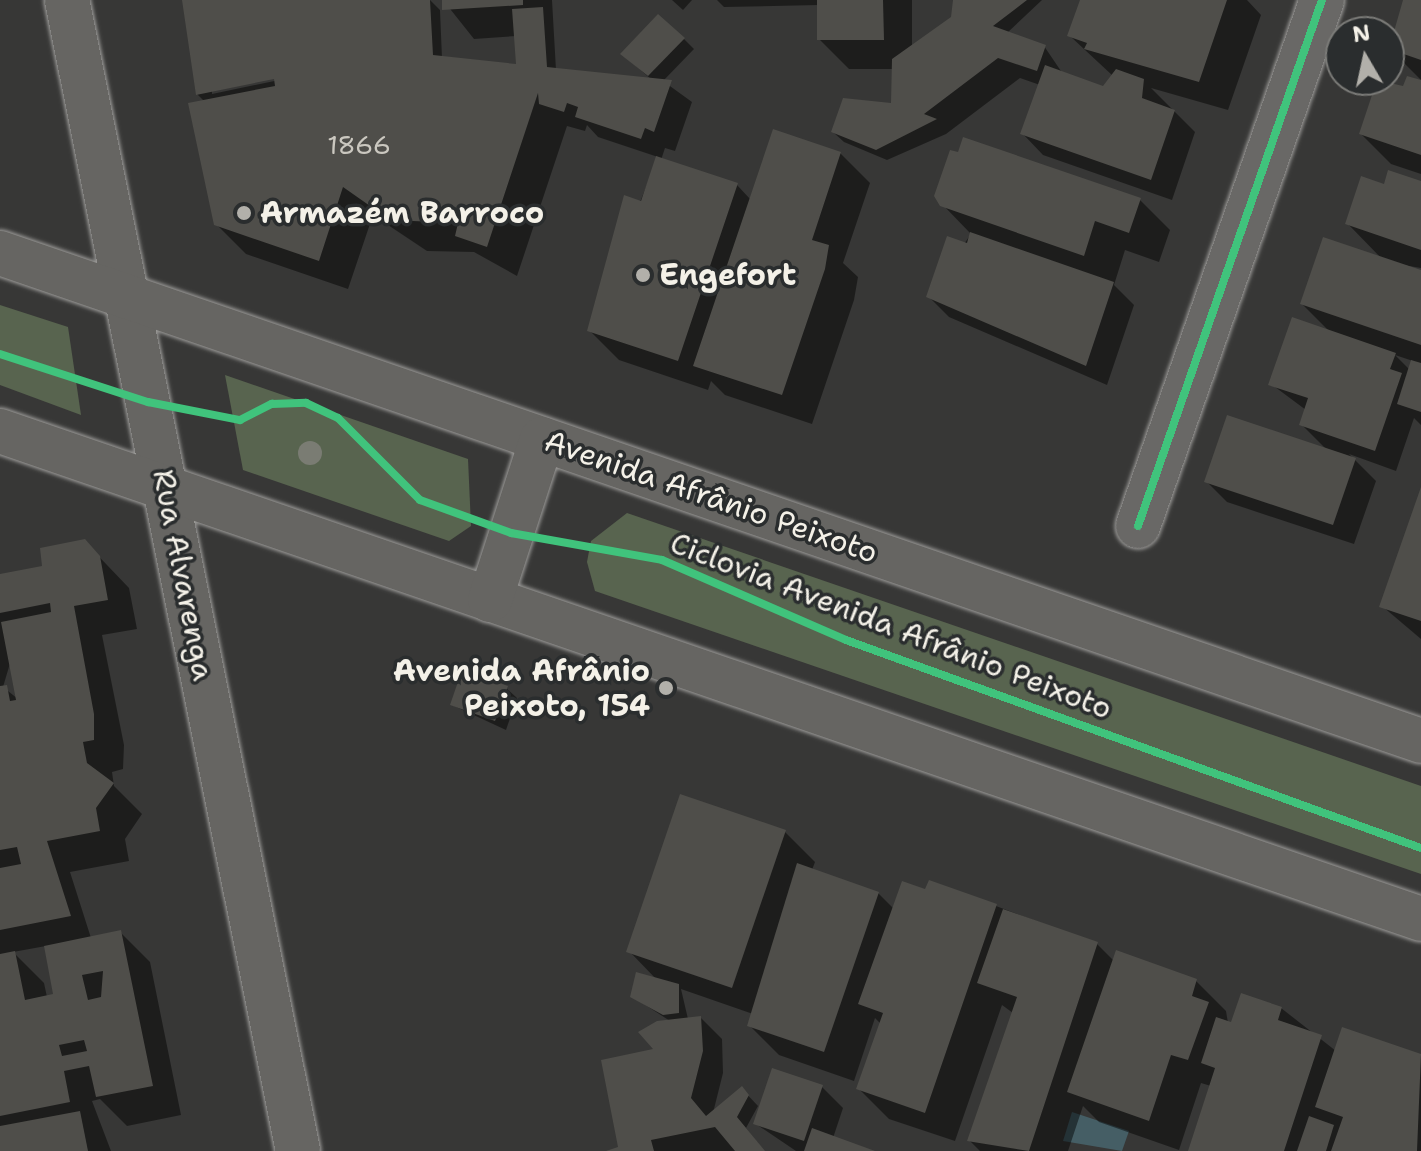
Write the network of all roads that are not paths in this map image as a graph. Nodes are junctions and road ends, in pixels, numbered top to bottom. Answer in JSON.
{"nodes":[{"id":1,"x":67,"y":0,"type":"edge"},
{"id":2,"x":1322,"y":0,"type":"edge"},
{"id":3,"x":0,"y":253,"type":"edge"},
{"id":4,"x":126,"y":297,"type":"junction"},
{"id":5,"x":0,"y":431,"type":"edge"},
{"id":6,"x":542,"y":439,"type":"junction"},
{"id":7,"x":166,"y":489,"type":"junction"},
{"id":8,"x":1138,"y":526,"type":"dead end"},
{"id":9,"x":490,"y":600,"type":"junction"},
{"id":10,"x":1421,"y":741,"type":"edge"},
{"id":11,"x":1421,"y":919,"type":"edge"},
{"id":12,"x":298,"y":1151,"type":"edge"}],
"edges":[{"from":1,"to":4,"type":"main road","name":"Rua Alvarenga"},
{"from":2,"to":8,"type":"street"},
{"from":3,"to":4,"type":"main road","name":"Avenida Afrânio Peixoto"},
{"from":4,"to":6,"type":"main road","name":"Avenida Afrânio Peixoto"},
{"from":4,"to":7,"type":"main road","name":"Rua Alvarenga"},
{"from":5,"to":7,"type":"main road"},
{"from":6,"to":9,"type":"main road"},
{"from":6,"to":10,"type":"main road","name":"Avenida Afrânio Peixoto"},
{"from":7,"to":9,"type":"main road"},
{"from":7,"to":12,"type":"main road","name":"Rua Alvarenga"},
{"from":9,"to":11,"type":"main road"}]}
